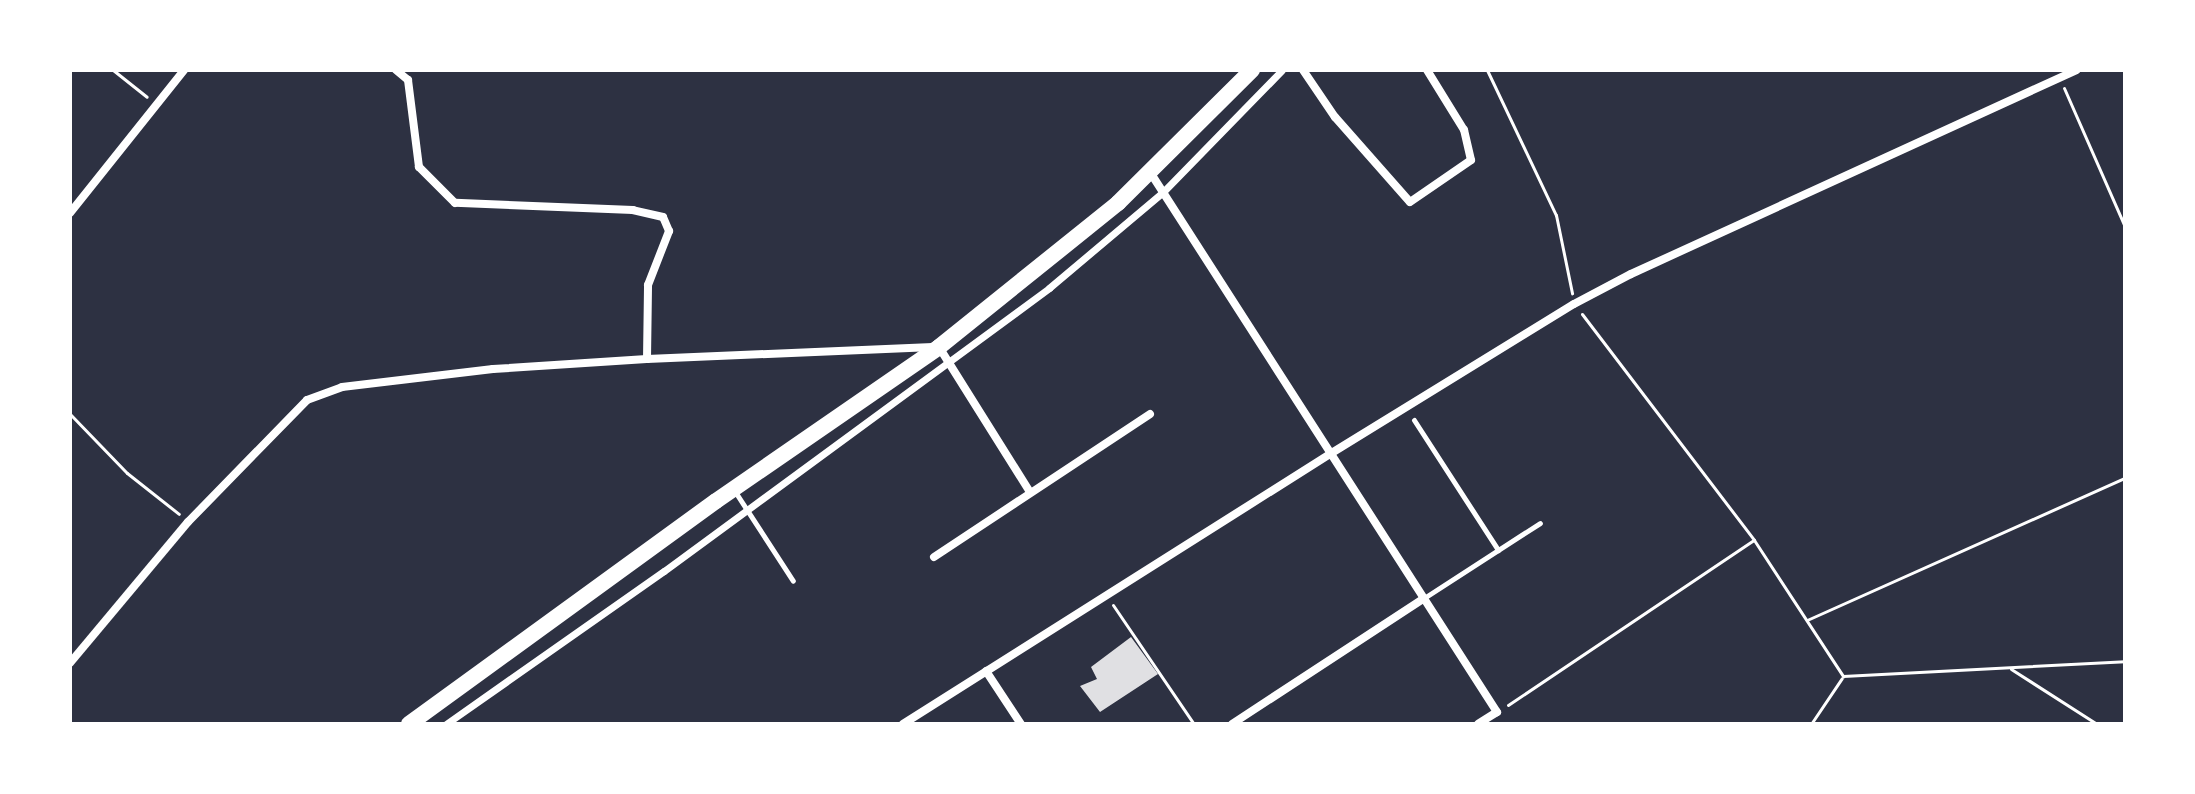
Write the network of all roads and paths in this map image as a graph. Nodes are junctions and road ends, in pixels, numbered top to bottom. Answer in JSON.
{"nodes":[{"id":1,"x":113,"y":70,"type":"edge"},
{"id":2,"x":184,"y":70,"type":"edge"},
{"id":3,"x":396,"y":70,"type":"edge"},
{"id":4,"x":1252,"y":70,"type":"edge"},
{"id":5,"x":1282,"y":70,"type":"edge"},
{"id":6,"x":1303,"y":70,"type":"edge"},
{"id":7,"x":1427,"y":70,"type":"edge"},
{"id":8,"x":1487,"y":70,"type":"edge"},
{"id":9,"x":2077,"y":70,"type":"edge"},
{"id":10,"x":2059,"y":77,"type":"junction"},
{"id":11,"x":158,"y":105,"type":"junction"},
{"id":12,"x":1150,"y":172,"type":"junction"},
{"id":13,"x":1163,"y":192,"type":"junction"},
{"id":14,"x":70,"y":213,"type":"edge"},
{"id":15,"x":2125,"y":227,"type":"edge"},
{"id":16,"x":1574,"y":304,"type":"junction"},
{"id":17,"x":943,"y":354,"type":"junction"},
{"id":18,"x":647,"y":359,"type":"junction"},
{"id":19,"x":70,"y":414,"type":"edge"},
{"id":20,"x":1150,"y":414,"type":"dead end"},
{"id":21,"x":1414,"y":420,"type":"dead end"},
{"id":22,"x":1330,"y":454,"type":"junction"},
{"id":23,"x":2125,"y":478,"type":"edge"},
{"id":24,"x":734,"y":489,"type":"junction"},
{"id":25,"x":1030,"y":492,"type":"junction"},
{"id":26,"x":747,"y":509,"type":"junction"},
{"id":27,"x":188,"y":522,"type":"junction"},
{"id":28,"x":1540,"y":523,"type":"dead end"},
{"id":29,"x":1754,"y":540,"type":"junction"},
{"id":30,"x":1498,"y":550,"type":"junction"},
{"id":31,"x":934,"y":557,"type":"dead end"},
{"id":32,"x":793,"y":581,"type":"dead end"},
{"id":33,"x":1106,"y":595,"type":"junction"},
{"id":34,"x":1423,"y":599,"type":"junction"},
{"id":35,"x":1807,"y":620,"type":"junction"},
{"id":36,"x":2125,"y":661,"type":"edge"},
{"id":37,"x":70,"y":663,"type":"edge"},
{"id":38,"x":2011,"y":669,"type":"junction"},
{"id":39,"x":986,"y":671,"type":"junction"},
{"id":40,"x":1843,"y":676,"type":"junction"},
{"id":41,"x":1497,"y":712,"type":"junction"},
{"id":42,"x":409,"y":724,"type":"edge"},
{"id":43,"x":446,"y":724,"type":"edge"},
{"id":44,"x":903,"y":724,"type":"edge"},
{"id":45,"x":1021,"y":724,"type":"edge"},
{"id":46,"x":1194,"y":724,"type":"edge"},
{"id":47,"x":1232,"y":724,"type":"edge"},
{"id":48,"x":1478,"y":724,"type":"edge"},
{"id":49,"x":1811,"y":724,"type":"edge"},
{"id":50,"x":2097,"y":724,"type":"edge"}],
"edges":[{"from":1,"to":11,"type":"path"},
{"from":2,"to":11,"type":"street"},
{"from":3,"to":18,"type":"street"},
{"from":4,"to":12,"type":"main road"},
{"from":5,"to":13,"type":"street"},
{"from":6,"to":7,"type":"street"},
{"from":8,"to":16,"type":"path"},
{"from":9,"to":10,"type":"street"},
{"from":10,"to":15,"type":"path"},
{"from":10,"to":16,"type":"street"},
{"from":11,"to":14,"type":"street"},
{"from":12,"to":13,"type":"street"},
{"from":12,"to":17,"type":"main road"},
{"from":13,"to":17,"type":"street"},
{"from":13,"to":22,"type":"street"},
{"from":16,"to":22,"type":"street"},
{"from":16,"to":29,"type":"path"},
{"from":17,"to":18,"type":"street"},
{"from":17,"to":24,"type":"main road"},
{"from":17,"to":25,"type":"street"},
{"from":17,"to":26,"type":"street"},
{"from":18,"to":27,"type":"street"},
{"from":19,"to":27,"type":"path"},
{"from":20,"to":25,"type":"street"},
{"from":21,"to":30,"type":"lane"},
{"from":22,"to":33,"type":"street"},
{"from":22,"to":34,"type":"street"},
{"from":23,"to":35,"type":"path"},
{"from":24,"to":26,"type":"lane"},
{"from":24,"to":42,"type":"main road"},
{"from":25,"to":31,"type":"street"},
{"from":26,"to":32,"type":"lane"},
{"from":26,"to":43,"type":"street"},
{"from":27,"to":37,"type":"street"},
{"from":28,"to":30,"type":"lane"},
{"from":29,"to":35,"type":"path"},
{"from":29,"to":41,"type":"path"},
{"from":30,"to":34,"type":"lane"},
{"from":33,"to":39,"type":"street"},
{"from":33,"to":46,"type":"path"},
{"from":34,"to":41,"type":"street"},
{"from":34,"to":47,"type":"street"},
{"from":35,"to":40,"type":"path"},
{"from":36,"to":38,"type":"path"},
{"from":38,"to":40,"type":"path"},
{"from":38,"to":50,"type":"path"},
{"from":39,"to":44,"type":"street"},
{"from":39,"to":45,"type":"street"},
{"from":40,"to":49,"type":"path"},
{"from":41,"to":48,"type":"street"}]}
